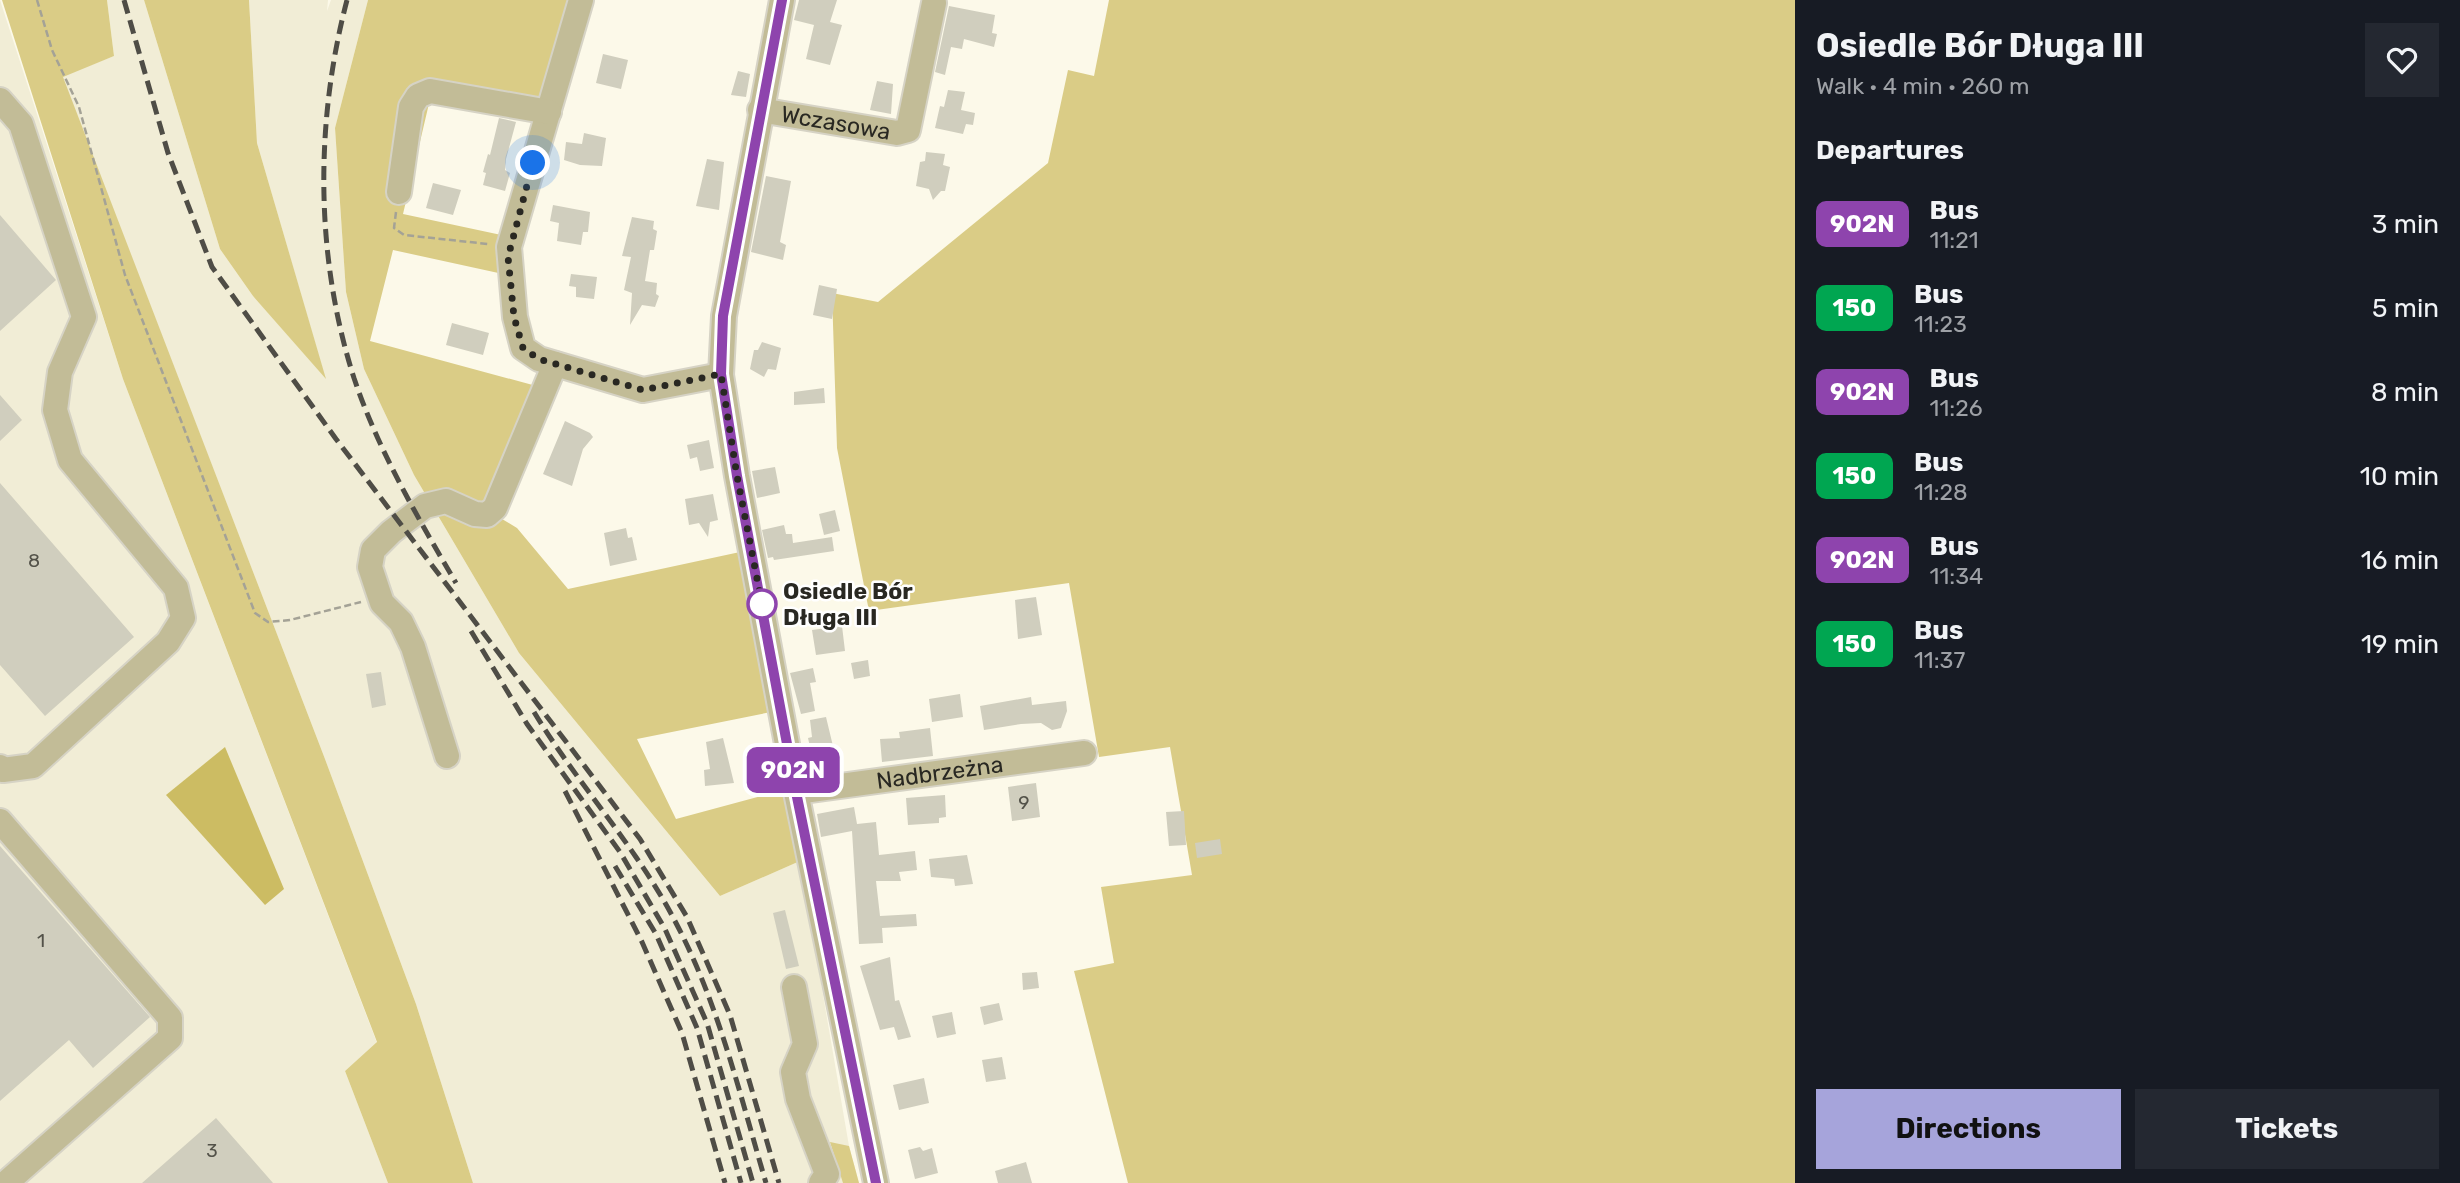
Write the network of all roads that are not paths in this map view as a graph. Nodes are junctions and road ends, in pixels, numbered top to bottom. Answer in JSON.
{"nodes":[{"id":1,"x":581,"y":0,"type":"edge"},
{"id":2,"x":782,"y":0,"type":"edge"},
{"id":3,"x":934,"y":3,"type":"dead end"},
{"id":4,"x":0,"y":100,"type":"edge"},
{"id":5,"x":760,"y":110,"type":"junction"},
{"id":6,"x":549,"y":112,"type":"junction"},
{"id":7,"x":398,"y":192,"type":"road end"},
{"id":8,"x":547,"y":361,"type":"junction"},
{"id":9,"x":721,"y":374,"type":"junction"},
{"id":10,"x":1084,"y":753,"type":"dead end"},
{"id":11,"x":447,"y":755,"type":"dead end"},
{"id":12,"x":0,"y":767,"type":"edge"},
{"id":13,"x":796,"y":792,"type":"junction"},
{"id":14,"x":0,"y":821,"type":"edge"},
{"id":15,"x":794,"y":987,"type":"dead end"},
{"id":16,"x":6,"y":1183,"type":"edge"},
{"id":17,"x":821,"y":1183,"type":"edge"},
{"id":18,"x":876,"y":1183,"type":"edge"}],
"edges":[{"from":1,"to":6,"type":"street"},
{"from":2,"to":5,"type":"street"},
{"from":3,"to":5,"type":"street","name":"Wczasowa"},
{"from":4,"to":12,"type":"street"},
{"from":5,"to":9,"type":"street"},
{"from":6,"to":7,"type":"street"},
{"from":6,"to":8,"type":"street"},
{"from":8,"to":9,"type":"street"},
{"from":8,"to":11,"type":"street"},
{"from":9,"to":13,"type":"street"},
{"from":10,"to":13,"type":"street","name":"Nadbrzeżna"},
{"from":13,"to":18,"type":"street"},
{"from":14,"to":16,"type":"street"},
{"from":15,"to":17,"type":"street"}]}
